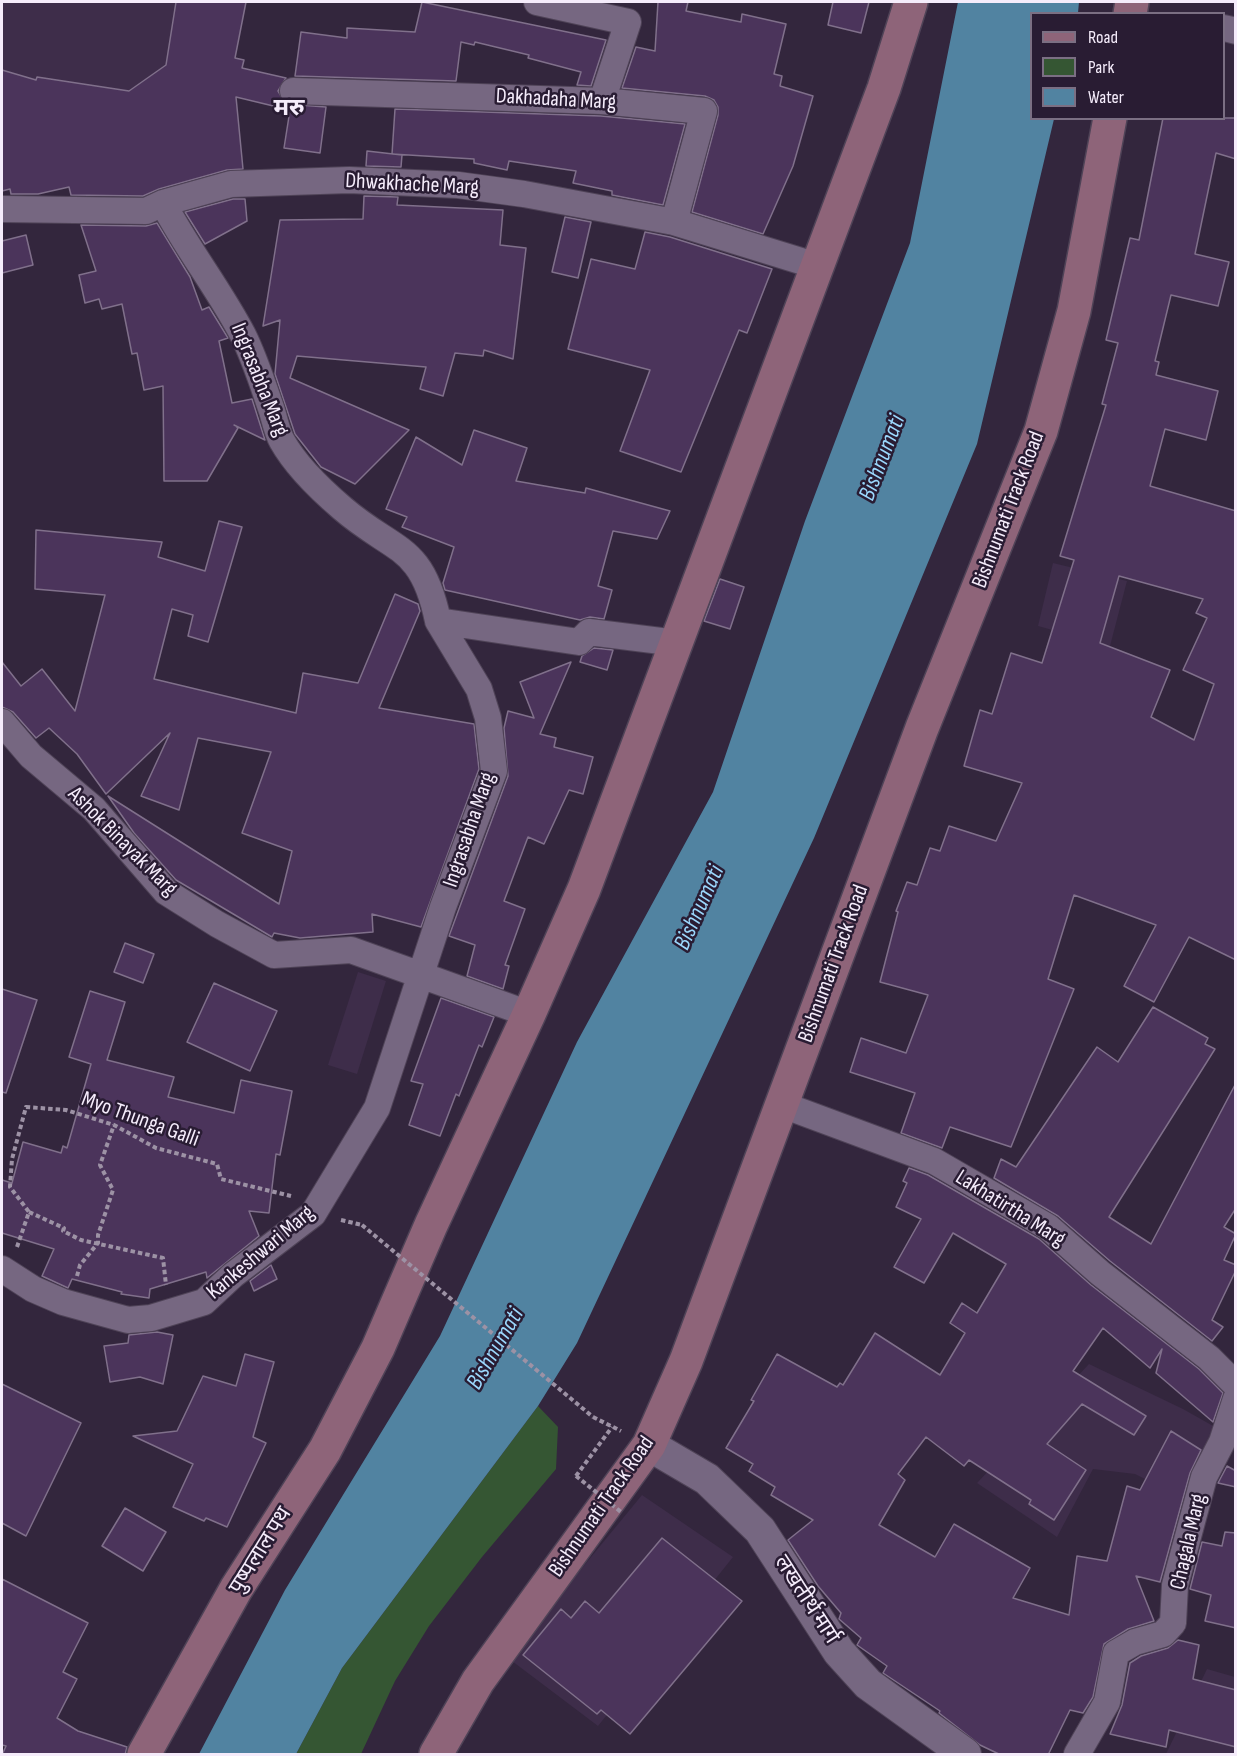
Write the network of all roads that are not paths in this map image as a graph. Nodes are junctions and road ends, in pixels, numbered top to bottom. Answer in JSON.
{"nodes":[{"id":1,"x":537,"y":2,"type":"edge"},
{"id":2,"x":911,"y":2,"type":"edge"},
{"id":3,"x":293,"y":91,"type":"dead end"},
{"id":4,"x":602,"y":101,"type":"junction"},
{"id":5,"x":1110,"y":120,"type":"edge"},
{"id":6,"x":163,"y":203,"type":"junction"},
{"id":7,"x":2,"y":209,"type":"edge"},
{"id":8,"x":674,"y":222,"type":"junction"},
{"id":9,"x":817,"y":266,"type":"junction"},
{"id":10,"x":438,"y":621,"type":"junction"},
{"id":11,"x":677,"y":643,"type":"junction"},
{"id":12,"x":2,"y":722,"type":"edge"},
{"id":13,"x":422,"y":976,"type":"junction"},
{"id":14,"x":529,"y":1014,"type":"junction"},
{"id":15,"x":783,"y":1104,"type":"junction"},
{"id":16,"x":5,"y":1271,"type":"edge"},
{"id":17,"x":1236,"y":1385,"type":"edge"},
{"id":18,"x":1236,"y":1399,"type":"edge"},
{"id":19,"x":649,"y":1446,"type":"junction"},
{"id":20,"x":144,"y":1755,"type":"edge"},
{"id":21,"x":436,"y":1755,"type":"edge"},
{"id":22,"x":965,"y":1755,"type":"edge"},
{"id":23,"x":1077,"y":1755,"type":"edge"}],
"edges":[{"from":1,"to":4,"type":"street"},
{"from":2,"to":9,"type":"main road"},
{"from":3,"to":4,"type":"street","name":"Dakhadaha Marg"},
{"from":4,"to":8,"type":"street","name":"Dakhadaha Marg"},
{"from":5,"to":15,"type":"main road","name":"Bishnumati Track Road"},
{"from":6,"to":7,"type":"street","name":"Dhwakhache Marg"},
{"from":6,"to":8,"type":"street","name":"Dhwakhache Marg"},
{"from":6,"to":10,"type":"street","name":"Ingrasabha Marg"},
{"from":8,"to":9,"type":"street","name":"Dhwakhache Marg"},
{"from":9,"to":11,"type":"main road"},
{"from":10,"to":11,"type":"street"},
{"from":10,"to":13,"type":"street","name":"Ingrasabha Marg"},
{"from":11,"to":14,"type":"main road"},
{"from":12,"to":13,"type":"street","name":"Ashok Binayak Marg"},
{"from":13,"to":14,"type":"street","name":"Ashok Binayak Marg"},
{"from":13,"to":16,"type":"street","name":"Kankeshwari Marg"},
{"from":14,"to":20,"type":"main road","name":"पुष्पलाल पथ"},
{"from":15,"to":17,"type":"street","name":"Lakhatirtha Marg"},
{"from":15,"to":19,"type":"main road","name":"Bishnumati Track Road"},
{"from":18,"to":23,"type":"street","name":"Chagala Marg"},
{"from":19,"to":21,"type":"main road","name":"Bishnumati Track Road"},
{"from":19,"to":22,"type":"street","name":"लखतीर्थ मार्ग"}]}
